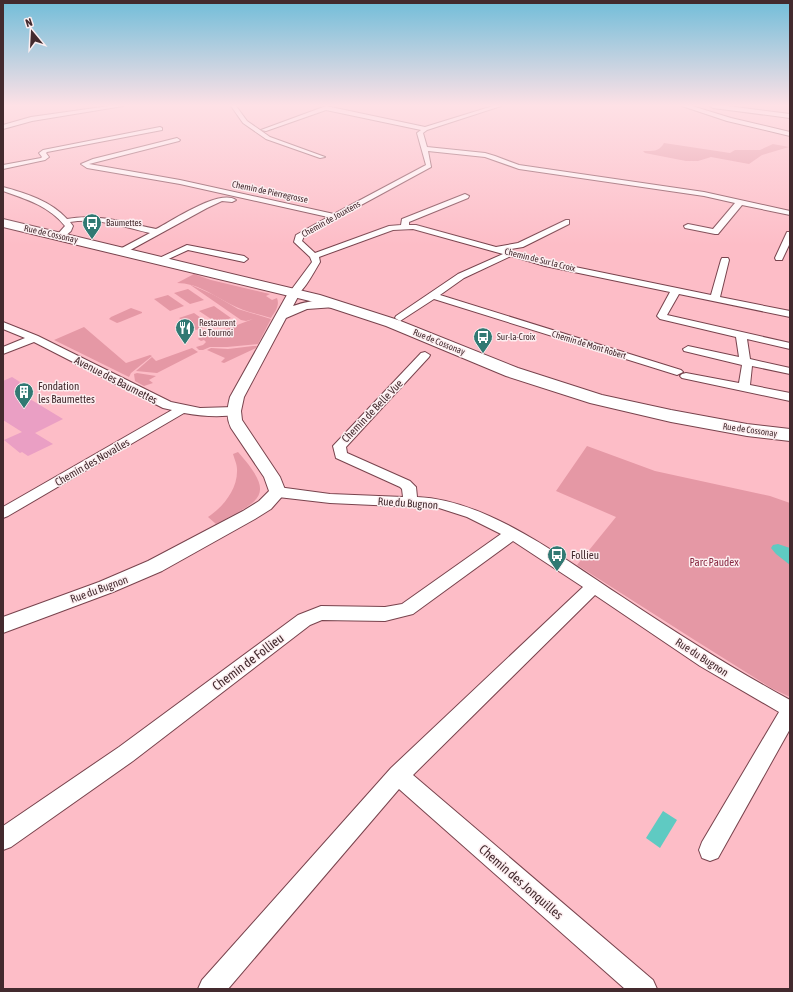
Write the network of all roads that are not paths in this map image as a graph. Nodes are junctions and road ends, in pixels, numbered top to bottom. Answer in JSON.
{"nodes":[{"id":1,"x":42,"y":152,"type":"edge"},
{"id":2,"x":127,"y":152,"type":"edge"},
{"id":3,"x":309,"y":152,"type":"edge"},
{"id":4,"x":426,"y":152,"type":"edge"},
{"id":5,"x":448,"y":152,"type":"edge"},
{"id":6,"x":322,"y":157,"type":"dead end"},
{"id":7,"x":3,"y":168,"type":"edge"},
{"id":8,"x":3,"y":189,"type":"edge"},
{"id":9,"x":465,"y":196,"type":"dead end"},
{"id":10,"x":232,"y":200,"type":"dead end"},
{"id":11,"x":740,"y":202,"type":"junction"},
{"id":12,"x":790,"y":213,"type":"edge"},
{"id":13,"x":335,"y":216,"type":"junction"},
{"id":14,"x":66,"y":221,"type":"junction"},
{"id":15,"x":566,"y":222,"type":"dead end"},
{"id":16,"x":3,"y":223,"type":"edge"},
{"id":17,"x":405,"y":226,"type":"junction"},
{"id":18,"x":688,"y":226,"type":"dead end"},
{"id":19,"x":158,"y":232,"type":"junction"},
{"id":20,"x":790,"y":234,"type":"edge"},
{"id":21,"x":60,"y":236,"type":"junction"},
{"id":22,"x":495,"y":249,"type":"junction"},
{"id":23,"x":123,"y":251,"type":"junction"},
{"id":24,"x":510,"y":254,"type":"junction"},
{"id":25,"x":314,"y":256,"type":"junction"},
{"id":26,"x":779,"y":258,"type":"dead end"},
{"id":27,"x":244,"y":259,"type":"dead end"},
{"id":28,"x":159,"y":260,"type":"junction"},
{"id":29,"x":725,"y":260,"type":"dead end"},
{"id":30,"x":676,"y":290,"type":"junction"},
{"id":31,"x":294,"y":292,"type":"junction"},
{"id":32,"x":433,"y":296,"type":"junction"},
{"id":33,"x":715,"y":298,"type":"junction"},
{"id":34,"x":335,"y":304,"type":"junction"},
{"id":35,"x":790,"y":314,"type":"edge"},
{"id":36,"x":281,"y":316,"type":"junction"},
{"id":37,"x":400,"y":318,"type":"dead end"},
{"id":38,"x":3,"y":325,"type":"edge"},
{"id":39,"x":741,"y":335,"type":"junction"},
{"id":40,"x":34,"y":338,"type":"junction"},
{"id":41,"x":790,"y":346,"type":"edge"},
{"id":42,"x":688,"y":348,"type":"dead end"},
{"id":43,"x":3,"y":350,"type":"edge"},
{"id":44,"x":425,"y":355,"type":"dead end"},
{"id":45,"x":745,"y":360,"type":"junction"},
{"id":46,"x":790,"y":371,"type":"edge"},
{"id":47,"x":744,"y":388,"type":"junction"},
{"id":48,"x":790,"y":397,"type":"edge"},
{"id":49,"x":181,"y":410,"type":"junction"},
{"id":50,"x":234,"y":411,"type":"junction"},
{"id":51,"x":790,"y":435,"type":"edge"},
{"id":52,"x":278,"y":492,"type":"junction"},
{"id":53,"x":410,"y":502,"type":"junction"},
{"id":54,"x":3,"y":513,"type":"edge"},
{"id":55,"x":511,"y":535,"type":"junction"},
{"id":56,"x":594,"y":586,"type":"junction"},
{"id":57,"x":3,"y":625,"type":"edge"},
{"id":58,"x":790,"y":710,"type":"edge"},
{"id":59,"x":398,"y":775,"type":"junction"},
{"id":60,"x":3,"y":839,"type":"edge"},
{"id":61,"x":710,"y":850,"type":"dead end"},
{"id":62,"x":211,"y":989,"type":"edge"},
{"id":63,"x":644,"y":989,"type":"edge"}],
"edges":[{"from":1,"to":7,"type":"street"},
{"from":2,"to":13,"type":"street","name":"Chemin de Pierregrosse"},
{"from":3,"to":6,"type":"street"},
{"from":4,"to":13,"type":"street","name":"Chemin de Jouxtens"},
{"from":5,"to":11,"type":"street"},
{"from":8,"to":14,"type":"street"},
{"from":9,"to":17,"type":"street","name":"Chemin de Sur la Croix"},
{"from":10,"to":19,"type":"street"},
{"from":11,"to":12,"type":"street"},
{"from":11,"to":18,"type":"street"},
{"from":13,"to":25,"type":"street","name":"Chemin de Jouxtens"},
{"from":14,"to":19,"type":"street","name":"Rue de Cossonay"},
{"from":14,"to":21,"type":"street"},
{"from":15,"to":22,"type":"street"},
{"from":16,"to":21,"type":"main road","name":"Rue de Cossonay"},
{"from":17,"to":22,"type":"street","name":"Chemin de Sur la Croix"},
{"from":17,"to":25,"type":"street","name":"Chemin de Sur la Croix"},
{"from":19,"to":23,"type":"street"},
{"from":20,"to":26,"type":"street"},
{"from":21,"to":23,"type":"main road","name":"Rue de Cossonay"},
{"from":22,"to":24,"type":"street","name":"Chemin de Sur la Croix"},
{"from":23,"to":28,"type":"main road","name":"Rue de Cossonay"},
{"from":24,"to":30,"type":"street","name":"Chemin de Sur la Croix"},
{"from":24,"to":32,"type":"street"},
{"from":25,"to":31,"type":"street"},
{"from":27,"to":28,"type":"street"},
{"from":28,"to":31,"type":"main road","name":"Rue de Cossonay"},
{"from":29,"to":33,"type":"street"},
{"from":30,"to":33,"type":"street","name":"Chemin de Sur la Croix"},
{"from":30,"to":39,"type":"street"},
{"from":31,"to":34,"type":"main road","name":"Rue de Cossonay"},
{"from":31,"to":36,"type":"street"},
{"from":32,"to":37,"type":"street"},
{"from":32,"to":47,"type":"street","name":"Chemin de Mont Robert"},
{"from":33,"to":35,"type":"street","name":"Chemin de Sur la Croix"},
{"from":34,"to":36,"type":"street"},
{"from":34,"to":51,"type":"main road","name":"Rue de Cossonay"},
{"from":36,"to":50,"type":"street"},
{"from":38,"to":40,"type":"street","name":"Avenue des Baumettes"},
{"from":39,"to":41,"type":"street"},
{"from":39,"to":45,"type":"street"},
{"from":40,"to":43,"type":"street"},
{"from":40,"to":49,"type":"street","name":"Avenue des Baumettes"},
{"from":42,"to":45,"type":"street"},
{"from":44,"to":53,"type":"street","name":"Chemin de Belle Vue"},
{"from":45,"to":46,"type":"street"},
{"from":45,"to":47,"type":"street"},
{"from":47,"to":48,"type":"street"},
{"from":49,"to":50,"type":"street","name":"Avenue des Baumettes"},
{"from":49,"to":54,"type":"street","name":"Chemin des Novalles"},
{"from":50,"to":52,"type":"street"},
{"from":52,"to":53,"type":"street","name":"Rue du Bugnon"},
{"from":52,"to":57,"type":"street","name":"Rue du Bugnon"},
{"from":53,"to":55,"type":"street","name":"Rue du Bugnon"},
{"from":55,"to":56,"type":"street","name":"Rue du Bugnon"},
{"from":55,"to":60,"type":"street","name":"Chemin de Follieu"},
{"from":56,"to":58,"type":"street","name":"Rue du Bugnon"},
{"from":56,"to":59,"type":"street"},
{"from":58,"to":61,"type":"street","name":"Rue du Bugnon"},
{"from":59,"to":62,"type":"street"},
{"from":59,"to":63,"type":"street","name":"Chemin des Jonquilles"}]}
